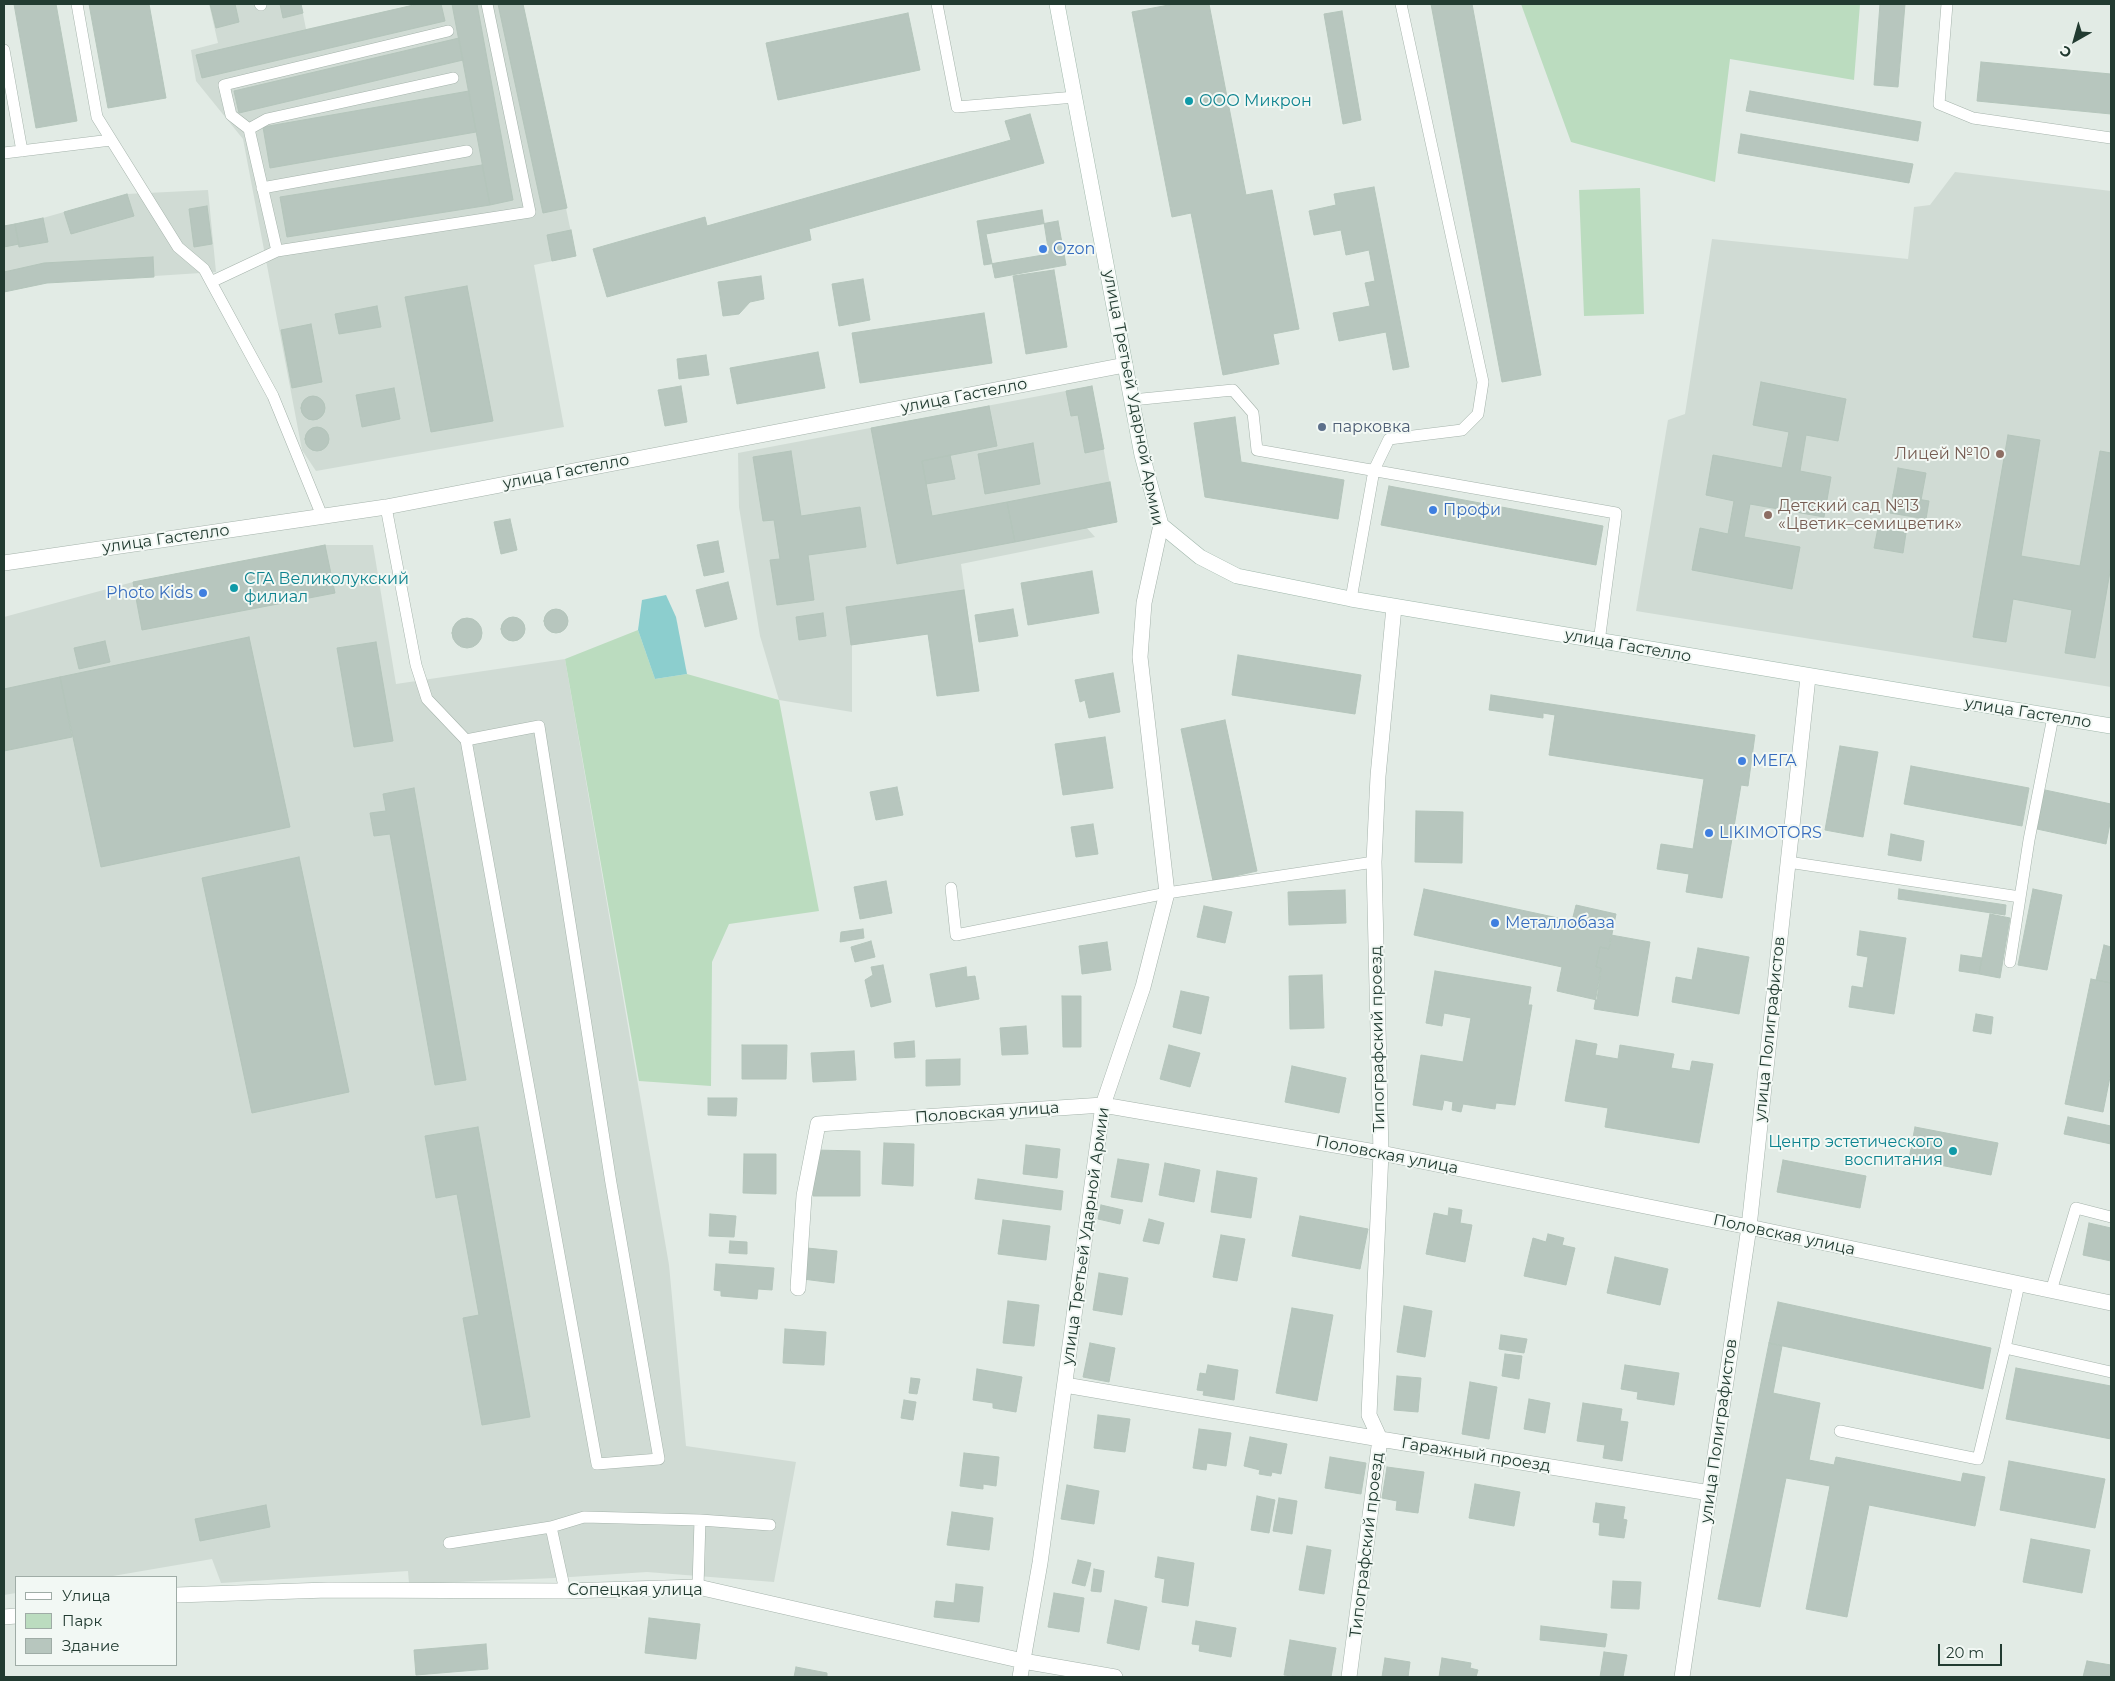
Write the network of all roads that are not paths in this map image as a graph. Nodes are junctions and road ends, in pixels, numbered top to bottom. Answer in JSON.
{"nodes":[{"id":1,"x":77,"y":4,"type":"edge"},
{"id":2,"x":487,"y":4,"type":"edge"},
{"id":3,"x":937,"y":4,"type":"edge"},
{"id":4,"x":1057,"y":4,"type":"edge"},
{"id":5,"x":1401,"y":4,"type":"edge"},
{"id":6,"x":1947,"y":4,"type":"edge"},
{"id":7,"x":448,"y":31,"type":"dead end"},
{"id":8,"x":4,"y":50,"type":"edge"},
{"id":9,"x":453,"y":78,"type":"dead end"},
{"id":10,"x":1075,"y":97,"type":"junction"},
{"id":11,"x":249,"y":129,"type":"junction"},
{"id":12,"x":2111,"y":138,"type":"edge"},
{"id":13,"x":111,"y":140,"type":"junction"},
{"id":14,"x":22,"y":151,"type":"junction"},
{"id":15,"x":467,"y":151,"type":"dead end"},
{"id":16,"x":4,"y":154,"type":"edge"},
{"id":17,"x":262,"y":188,"type":"junction"},
{"id":18,"x":277,"y":251,"type":"junction"},
{"id":19,"x":211,"y":282,"type":"junction"},
{"id":20,"x":1125,"y":365,"type":"junction"},
{"id":21,"x":1132,"y":400,"type":"junction"},
{"id":22,"x":1374,"y":470,"type":"junction"},
{"id":23,"x":386,"y":507,"type":"junction"},
{"id":24,"x":322,"y":516,"type":"junction"},
{"id":25,"x":1161,"y":525,"type":"junction"},
{"id":26,"x":4,"y":563,"type":"edge"},
{"id":27,"x":1351,"y":599,"type":"junction"},
{"id":28,"x":1394,"y":607,"type":"junction"},
{"id":29,"x":1599,"y":642,"type":"junction"},
{"id":30,"x":1808,"y":677,"type":"junction"},
{"id":31,"x":2053,"y":717,"type":"junction"},
{"id":32,"x":2111,"y":726,"type":"edge"},
{"id":33,"x":466,"y":740,"type":"junction"},
{"id":34,"x":1374,"y":862,"type":"junction"},
{"id":35,"x":1788,"y":862,"type":"junction"},
{"id":36,"x":951,"y":888,"type":"dead end"},
{"id":37,"x":1167,"y":893,"type":"junction"},
{"id":38,"x":2020,"y":897,"type":"junction"},
{"id":39,"x":2010,"y":962,"type":"dead end"},
{"id":40,"x":1103,"y":1106,"type":"junction"},
{"id":41,"x":1381,"y":1153,"type":"junction"},
{"id":42,"x":2111,"y":1217,"type":"edge"},
{"id":43,"x":1749,"y":1227,"type":"junction"},
{"id":44,"x":2019,"y":1284,"type":"junction"},
{"id":45,"x":798,"y":1288,"type":"dead end"},
{"id":46,"x":2051,"y":1291,"type":"junction"},
{"id":47,"x":2111,"y":1303,"type":"edge"},
{"id":48,"x":2005,"y":1348,"type":"junction"},
{"id":49,"x":2111,"y":1372,"type":"edge"},
{"id":50,"x":1065,"y":1385,"type":"junction"},
{"id":51,"x":1840,"y":1431,"type":"dead end"},
{"id":52,"x":1380,"y":1439,"type":"junction"},
{"id":53,"x":1710,"y":1493,"type":"junction"},
{"id":54,"x":700,"y":1520,"type":"junction"},
{"id":55,"x":770,"y":1525,"type":"dead end"},
{"id":56,"x":551,"y":1527,"type":"junction"},
{"id":57,"x":449,"y":1543,"type":"dead end"},
{"id":58,"x":698,"y":1587,"type":"junction"},
{"id":59,"x":565,"y":1591,"type":"junction"},
{"id":60,"x":178,"y":1595,"type":"edge"},
{"id":61,"x":1023,"y":1661,"type":"junction"},
{"id":62,"x":1020,"y":1677,"type":"edge"},
{"id":63,"x":1114,"y":1677,"type":"edge"},
{"id":64,"x":1349,"y":1677,"type":"edge"},
{"id":65,"x":1682,"y":1677,"type":"edge"}],
"edges":[{"from":1,"to":13,"type":"lane"},
{"from":2,"to":18,"type":"lane"},
{"from":3,"to":10,"type":"lane"},
{"from":4,"to":10,"type":"street","name":"улица Третьей Ударной Армии"},
{"from":5,"to":22,"type":"lane"},
{"from":6,"to":12,"type":"lane"},
{"from":7,"to":11,"type":"lane"},
{"from":8,"to":14,"type":"lane"},
{"from":9,"to":11,"type":"lane"},
{"from":10,"to":20,"type":"street","name":"улица Третьей Ударной Армии"},
{"from":11,"to":17,"type":"lane"},
{"from":13,"to":14,"type":"lane"},
{"from":13,"to":19,"type":"lane"},
{"from":14,"to":16,"type":"lane"},
{"from":15,"to":17,"type":"lane"},
{"from":17,"to":18,"type":"lane"},
{"from":18,"to":19,"type":"lane"},
{"from":19,"to":24,"type":"lane"},
{"from":20,"to":21,"type":"street","name":"улица Третьей Ударной Армии"},
{"from":20,"to":23,"type":"street","name":"улица Гастелло"},
{"from":21,"to":22,"type":"lane"},
{"from":21,"to":25,"type":"street","name":"улица Третьей Ударной Армии"},
{"from":22,"to":27,"type":"lane"},
{"from":22,"to":29,"type":"lane"},
{"from":23,"to":24,"type":"street","name":"улица Гастелло"},
{"from":23,"to":33,"type":"lane"},
{"from":24,"to":26,"type":"street","name":"улица Гастелло"},
{"from":25,"to":27,"type":"street","name":"улица Гастелло"},
{"from":25,"to":37,"type":"street","name":"улица Третьей Ударной Армии"},
{"from":27,"to":28,"type":"street","name":"улица Гастелло"},
{"from":28,"to":29,"type":"street","name":"улица Гастелло"},
{"from":28,"to":34,"type":"street","name":"Типографский проезд"},
{"from":29,"to":30,"type":"street","name":"улица Гастелло"},
{"from":30,"to":31,"type":"street","name":"улица Гастелло"},
{"from":30,"to":35,"type":"street","name":"улица Полиграфистов"},
{"from":31,"to":32,"type":"street","name":"улица Гастелло"},
{"from":31,"to":38,"type":"lane"},
{"from":33,"to":33,"type":"lane"},
{"from":34,"to":37,"type":"lane"},
{"from":34,"to":41,"type":"street","name":"Типографский проезд"},
{"from":35,"to":38,"type":"lane"},
{"from":35,"to":43,"type":"street","name":"улица Полиграфистов"},
{"from":36,"to":37,"type":"lane"},
{"from":37,"to":40,"type":"street","name":"улица Третьей Ударной Армии"},
{"from":38,"to":39,"type":"lane"},
{"from":40,"to":41,"type":"street","name":"Половская улица"},
{"from":40,"to":45,"type":"street","name":"Половская улица"},
{"from":40,"to":50,"type":"street","name":"улица Третьей Ударной Армии"},
{"from":41,"to":43,"type":"street","name":"Половская улица"},
{"from":41,"to":52,"type":"street","name":"Типографский проезд"},
{"from":42,"to":46,"type":"lane"},
{"from":43,"to":44,"type":"street","name":"Половская улица"},
{"from":43,"to":53,"type":"street","name":"улица Полиграфистов"},
{"from":44,"to":46,"type":"street","name":"Половская улица"},
{"from":44,"to":48,"type":"lane"},
{"from":46,"to":47,"type":"street","name":"Половская улица"},
{"from":48,"to":49,"type":"lane"},
{"from":48,"to":51,"type":"lane"},
{"from":50,"to":52,"type":"street","name":"Гаражный проезд"},
{"from":50,"to":61,"type":"street","name":"улица Третьей Ударной Армии"},
{"from":52,"to":53,"type":"street","name":"Гаражный проезд"},
{"from":52,"to":64,"type":"street","name":"Типографский проезд"},
{"from":53,"to":65,"type":"street","name":"улица Полиграфистов"},
{"from":54,"to":55,"type":"lane"},
{"from":54,"to":56,"type":"lane"},
{"from":54,"to":58,"type":"lane"},
{"from":56,"to":57,"type":"lane"},
{"from":56,"to":59,"type":"lane"},
{"from":58,"to":59,"type":"street","name":"Сопецкая улица"},
{"from":58,"to":61,"type":"street","name":"Сопецкая улица"},
{"from":59,"to":60,"type":"street","name":"Сопецкая улица"},
{"from":61,"to":62,"type":"street","name":"улица Третьей Ударной Армии"},
{"from":61,"to":63,"type":"street","name":"Сопецкая улица"}]}
